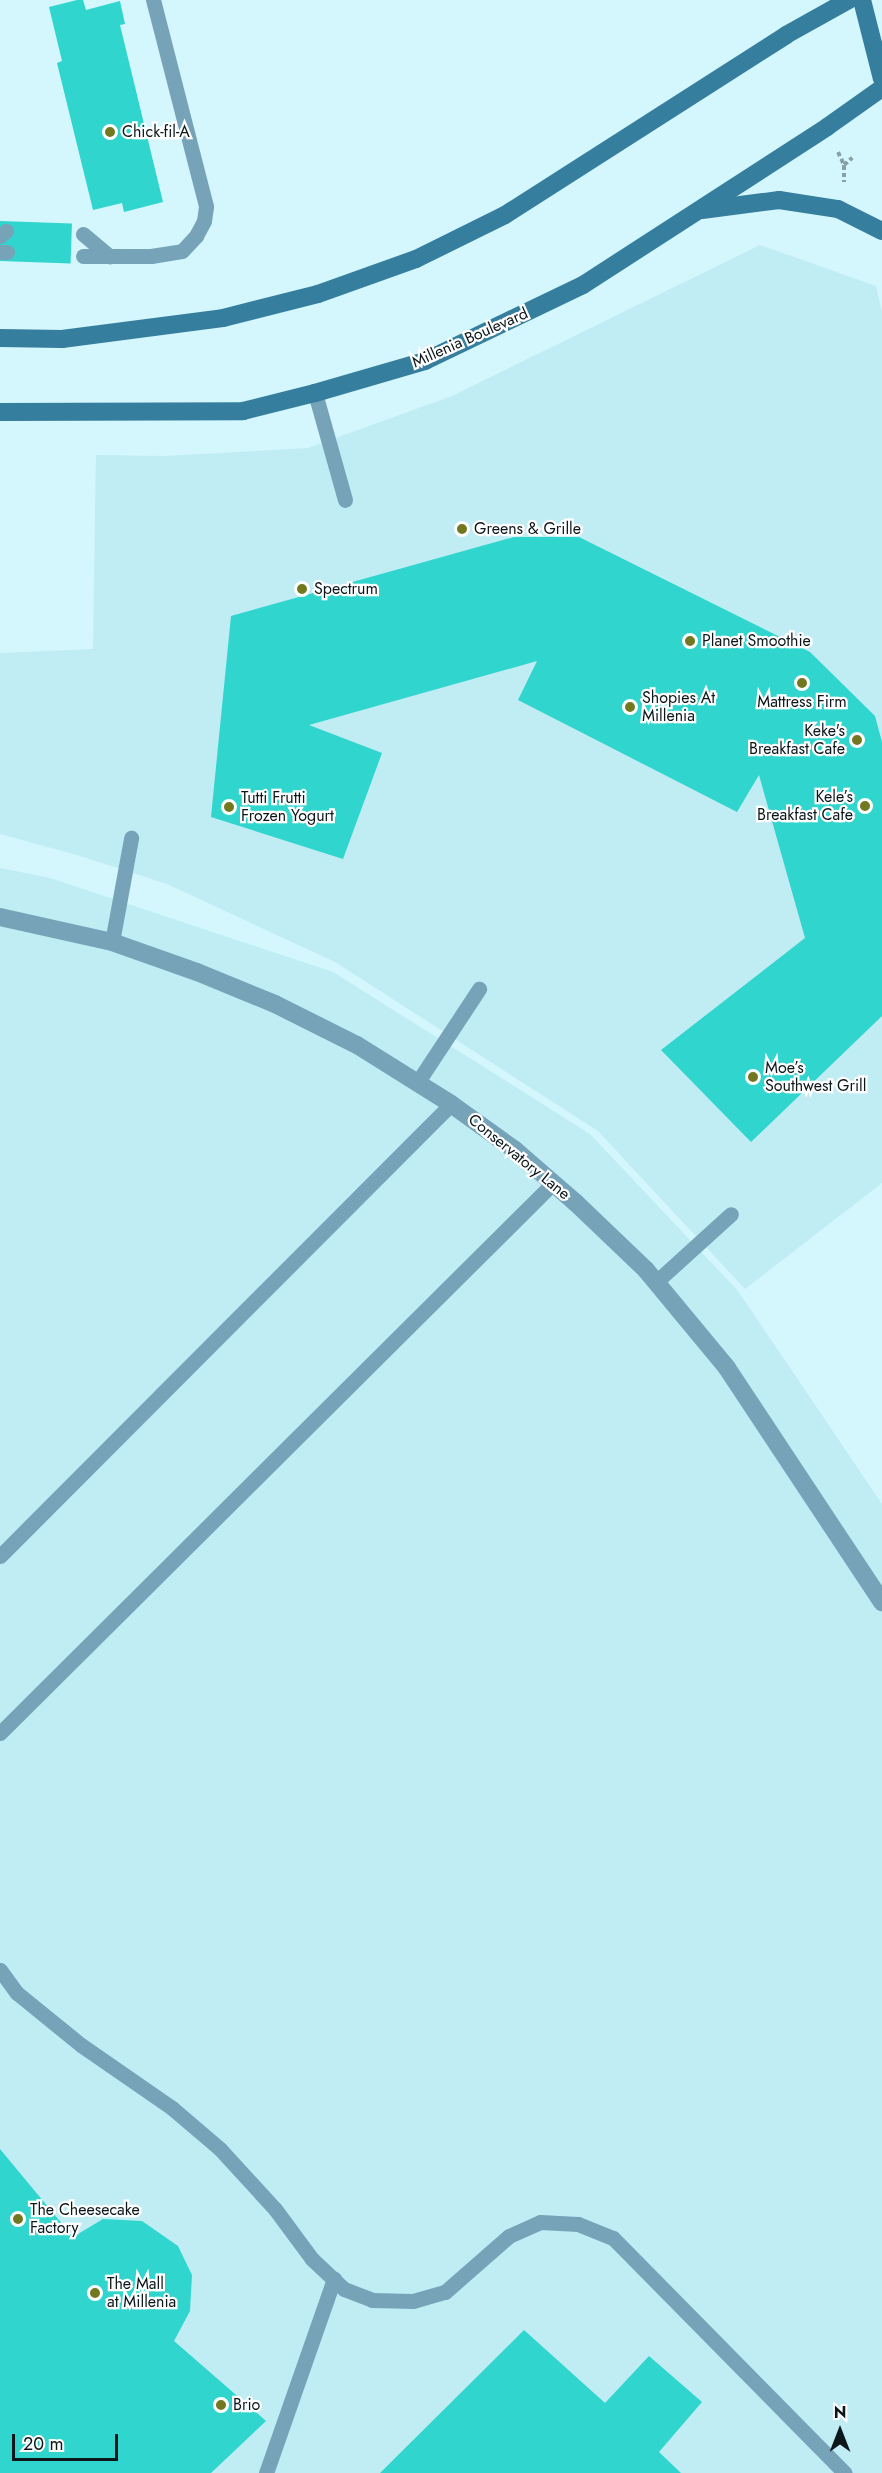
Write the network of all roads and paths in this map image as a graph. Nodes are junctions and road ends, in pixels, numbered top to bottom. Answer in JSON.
{"nodes":[{"id":1,"x":153,"y":0,"type":"edge"},
{"id":2,"x":849,"y":0,"type":"edge"},
{"id":3,"x":862,"y":0,"type":"edge"},
{"id":4,"x":882,"y":80,"type":"edge"},
{"id":5,"x":882,"y":88,"type":"edge"},
{"id":6,"x":838,"y":152,"type":"dead end"},
{"id":7,"x":852,"y":158,"type":"dead end"},
{"id":8,"x":844,"y":165,"type":"junction"},
{"id":9,"x":844,"y":185,"type":"dead end"},
{"id":10,"x":698,"y":211,"type":"junction"},
{"id":11,"x":882,"y":231,"type":"edge"},
{"id":12,"x":83,"y":234,"type":"dead end"},
{"id":13,"x":83,"y":256,"type":"dead end"},
{"id":14,"x":110,"y":257,"type":"junction"},
{"id":15,"x":0,"y":338,"type":"edge"},
{"id":16,"x":315,"y":393,"type":"junction"},
{"id":17,"x":0,"y":412,"type":"edge"},
{"id":18,"x":345,"y":500,"type":"dead end"},
{"id":19,"x":131,"y":837,"type":"dead end"},
{"id":20,"x":0,"y":917,"type":"edge"},
{"id":21,"x":112,"y":942,"type":"junction"},
{"id":22,"x":479,"y":989,"type":"dead end"},
{"id":23,"x":417,"y":1083,"type":"junction"},
{"id":24,"x":451,"y":1104,"type":"junction"},
{"id":25,"x":553,"y":1183,"type":"junction"},
{"id":26,"x":731,"y":1214,"type":"dead end"},
{"id":27,"x":656,"y":1282,"type":"junction"},
{"id":28,"x":0,"y":1556,"type":"edge"},
{"id":29,"x":882,"y":1602,"type":"edge"},
{"id":30,"x":0,"y":1733,"type":"edge"},
{"id":31,"x":0,"y":1970,"type":"edge"},
{"id":32,"x":334,"y":2279,"type":"junction"},
{"id":33,"x":266,"y":2473,"type":"edge"},
{"id":34,"x":845,"y":2473,"type":"edge"}],
"edges":[{"from":1,"to":14,"type":"lane"},
{"from":2,"to":15,"type":"street"},
{"from":3,"to":4,"type":"street"},
{"from":5,"to":10,"type":"street","name":"Millenia Boulevard"},
{"from":6,"to":8,"type":"path"},
{"from":7,"to":8,"type":"path"},
{"from":8,"to":9,"type":"path"},
{"from":10,"to":11,"type":"street"},
{"from":10,"to":16,"type":"street","name":"Millenia Boulevard"},
{"from":12,"to":14,"type":"lane"},
{"from":13,"to":14,"type":"lane"},
{"from":16,"to":17,"type":"street","name":"Millenia Boulevard"},
{"from":16,"to":18,"type":"lane"},
{"from":19,"to":21,"type":"lane"},
{"from":20,"to":21,"type":"street","name":"Conservatory Lane"},
{"from":21,"to":23,"type":"street","name":"Conservatory Lane"},
{"from":22,"to":23,"type":"lane"},
{"from":23,"to":24,"type":"street","name":"Conservatory Lane"},
{"from":24,"to":25,"type":"street","name":"Conservatory Lane"},
{"from":24,"to":28,"type":"lane"},
{"from":25,"to":27,"type":"street","name":"Conservatory Lane"},
{"from":25,"to":30,"type":"lane"},
{"from":26,"to":27,"type":"lane"},
{"from":27,"to":29,"type":"street","name":"Conservatory Lane"},
{"from":31,"to":32,"type":"lane"},
{"from":32,"to":33,"type":"lane"},
{"from":32,"to":34,"type":"lane"}]}
